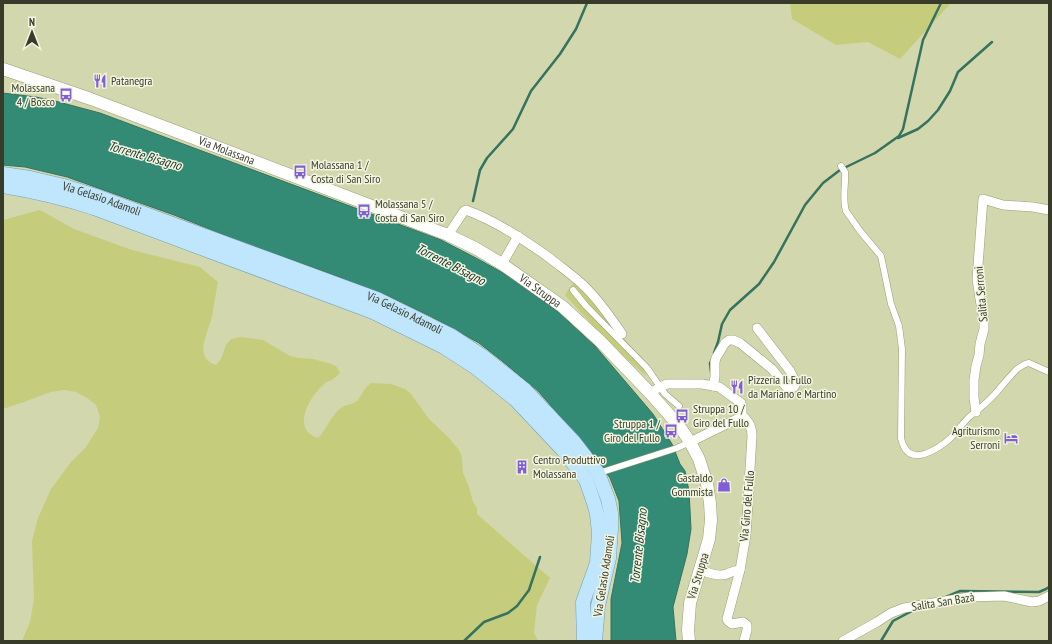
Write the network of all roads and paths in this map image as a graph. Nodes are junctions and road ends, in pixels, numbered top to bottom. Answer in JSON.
{"nodes":[{"id":1,"x":3,"y":69,"type":"edge"},
{"id":2,"x":843,"y":169,"type":"dead end"},
{"id":3,"x":3,"y":174,"type":"edge"},
{"id":4,"x":3,"y":186,"type":"edge"},
{"id":5,"x":1049,"y":210,"type":"edge"},
{"id":6,"x":448,"y":235,"type":"junction"},
{"id":7,"x":518,"y":236,"type":"junction"},
{"id":8,"x":502,"y":264,"type":"junction"},
{"id":9,"x":585,"y":286,"type":"junction"},
{"id":10,"x":573,"y":290,"type":"dead end"},
{"id":11,"x":582,"y":301,"type":"junction"},
{"id":12,"x":757,"y":328,"type":"dead end"},
{"id":13,"x":622,"y":338,"type":"junction"},
{"id":14,"x":627,"y":348,"type":"junction"},
{"id":15,"x":620,"y":362,"type":"junction"},
{"id":16,"x":1049,"y":372,"type":"edge"},
{"id":17,"x":713,"y":386,"type":"junction"},
{"id":18,"x":655,"y":390,"type":"junction"},
{"id":19,"x":679,"y":406,"type":"dead end"},
{"id":20,"x":976,"y":412,"type":"junction"},
{"id":21,"x":742,"y":415,"type":"junction"},
{"id":22,"x":690,"y":442,"type":"junction"},
{"id":23,"x":600,"y":473,"type":"junction"},
{"id":24,"x":700,"y":570,"type":"junction"},
{"id":25,"x":740,"y":570,"type":"junction"},
{"id":26,"x":1049,"y":596,"type":"edge"},
{"id":27,"x":584,"y":641,"type":"edge"},
{"id":28,"x":595,"y":641,"type":"edge"},
{"id":29,"x":689,"y":641,"type":"edge"},
{"id":30,"x":744,"y":641,"type":"edge"},
{"id":31,"x":843,"y":641,"type":"edge"}],
"edges":[{"from":1,"to":6,"type":"main road","name":"Via Molassana"},
{"from":2,"to":20,"type":"street"},
{"from":3,"to":23,"type":"main road","name":"Via Gelasio Adamoli"},
{"from":4,"to":27,"type":"main road","name":"Via Gelasio Adamoli"},
{"from":5,"to":20,"type":"street","name":"Salita Serroni"},
{"from":6,"to":7,"type":"street"},
{"from":6,"to":8,"type":"main road","name":"Via Struppa"},
{"from":7,"to":8,"type":"street"},
{"from":7,"to":9,"type":"street"},
{"from":8,"to":15,"type":"main road","name":"Via Struppa"},
{"from":9,"to":11,"type":"street"},
{"from":9,"to":13,"type":"street"},
{"from":10,"to":11,"type":"street","name":"Via Struppa"},
{"from":11,"to":13,"type":"street","name":"Via Struppa"},
{"from":12,"to":17,"type":"street"},
{"from":13,"to":14,"type":"street","name":"Via Struppa"},
{"from":14,"to":15,"type":"street"},
{"from":14,"to":18,"type":"street","name":"Via Struppa"},
{"from":15,"to":18,"type":"main road","name":"Via Struppa"},
{"from":16,"to":20,"type":"street"},
{"from":17,"to":18,"type":"street"},
{"from":17,"to":21,"type":"street"},
{"from":18,"to":19,"type":"street","name":"Via Struppa"},
{"from":18,"to":22,"type":"main road","name":"Via Struppa"},
{"from":21,"to":22,"type":"street"},
{"from":21,"to":25,"type":"street","name":"Via Giro del Fullo"},
{"from":22,"to":23,"type":"street"},
{"from":22,"to":24,"type":"main road","name":"Via Struppa"},
{"from":23,"to":28,"type":"main road","name":"Via Gelasio Adamoli"},
{"from":24,"to":25,"type":"street"},
{"from":24,"to":29,"type":"main road","name":"Via Struppa"},
{"from":25,"to":30,"type":"street","name":"Via Giro del Fullo"},
{"from":26,"to":31,"type":"street","name":"Salita San Bazà"}]}
